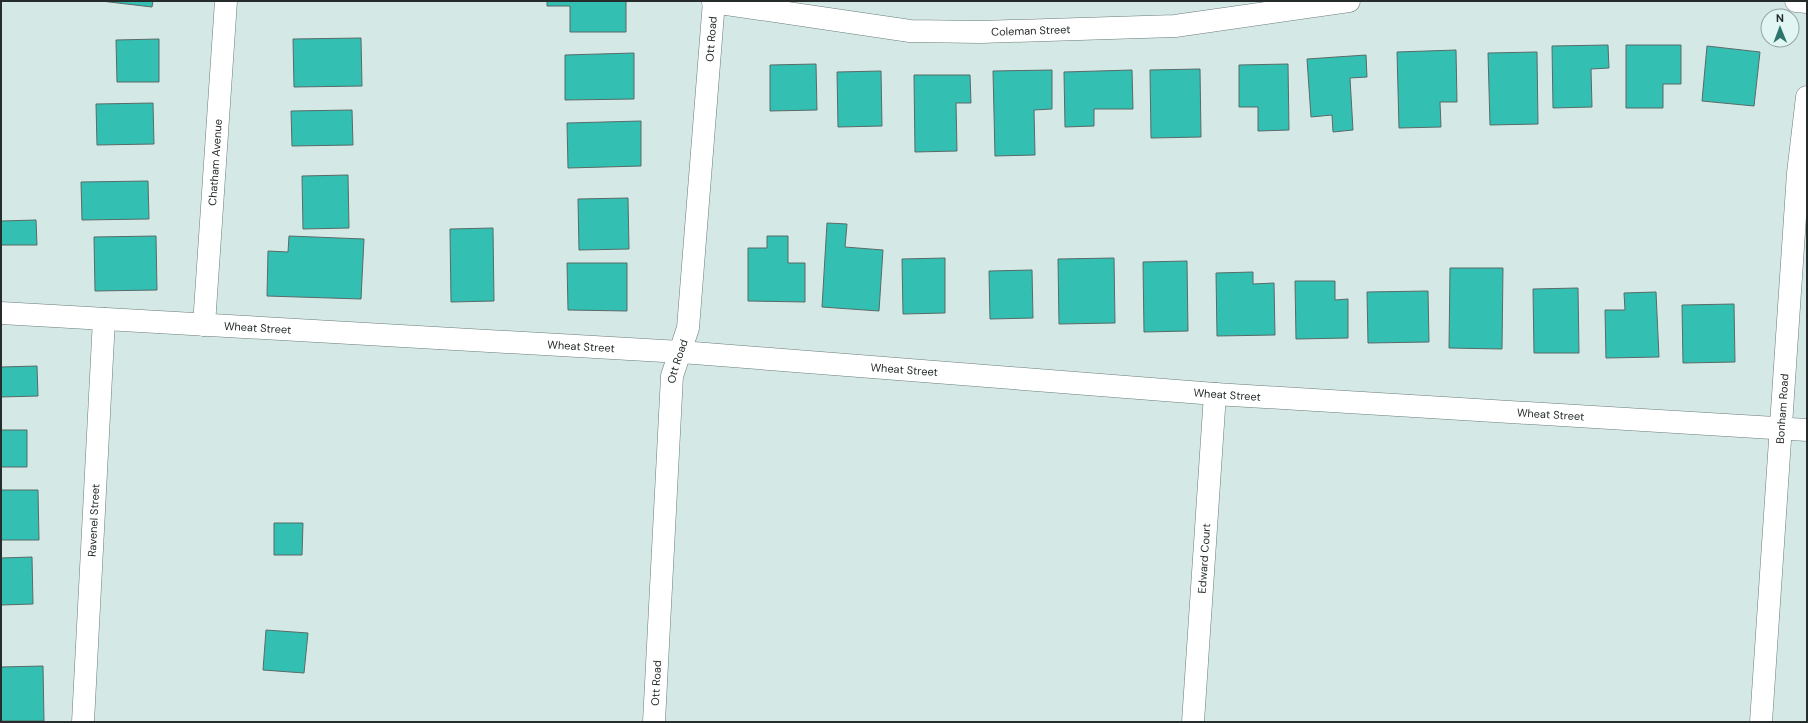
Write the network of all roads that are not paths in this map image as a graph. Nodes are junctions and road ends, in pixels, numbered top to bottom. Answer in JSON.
{"nodes":[{"id":1,"x":226,"y":1,"type":"edge"},
{"id":2,"x":1349,"y":1,"type":"edge"},
{"id":3,"x":1796,"y":1,"type":"edge"},
{"id":4,"x":714,"y":2,"type":"edge"},
{"id":5,"x":1807,"y":2,"type":"edge"},
{"id":6,"x":1807,"y":97,"type":"edge"},
{"id":7,"x":1,"y":314,"type":"edge"},
{"id":8,"x":104,"y":319,"type":"junction"},
{"id":9,"x":204,"y":325,"type":"junction"},
{"id":10,"x":681,"y":352,"type":"junction"},
{"id":11,"x":1215,"y":394,"type":"junction"},
{"id":12,"x":1781,"y":429,"type":"junction"},
{"id":13,"x":1807,"y":430,"type":"edge"},
{"id":14,"x":83,"y":722,"type":"edge"},
{"id":15,"x":654,"y":722,"type":"edge"},
{"id":16,"x":1193,"y":722,"type":"edge"},
{"id":17,"x":1761,"y":722,"type":"edge"}],
"edges":[{"from":1,"to":9,"type":"street","name":"Chatham Avenue"},
{"from":2,"to":4,"type":"street","name":"Coleman Street"},
{"from":3,"to":5,"type":"street"},
{"from":4,"to":10,"type":"street","name":"Ott Road"},
{"from":6,"to":12,"type":"street","name":"Bonham Road"},
{"from":7,"to":8,"type":"street","name":"Wheat Street"},
{"from":8,"to":9,"type":"street","name":"Wheat Street"},
{"from":8,"to":14,"type":"street","name":"Ravenel Street"},
{"from":9,"to":10,"type":"street","name":"Wheat Street"},
{"from":10,"to":11,"type":"street","name":"Wheat Street"},
{"from":10,"to":15,"type":"street","name":"Ott Road"},
{"from":11,"to":12,"type":"street","name":"Wheat Street"},
{"from":11,"to":16,"type":"street","name":"Edward Court"},
{"from":12,"to":13,"type":"street","name":"Wheat Street"},
{"from":12,"to":17,"type":"street","name":"Bonham Road"}]}
